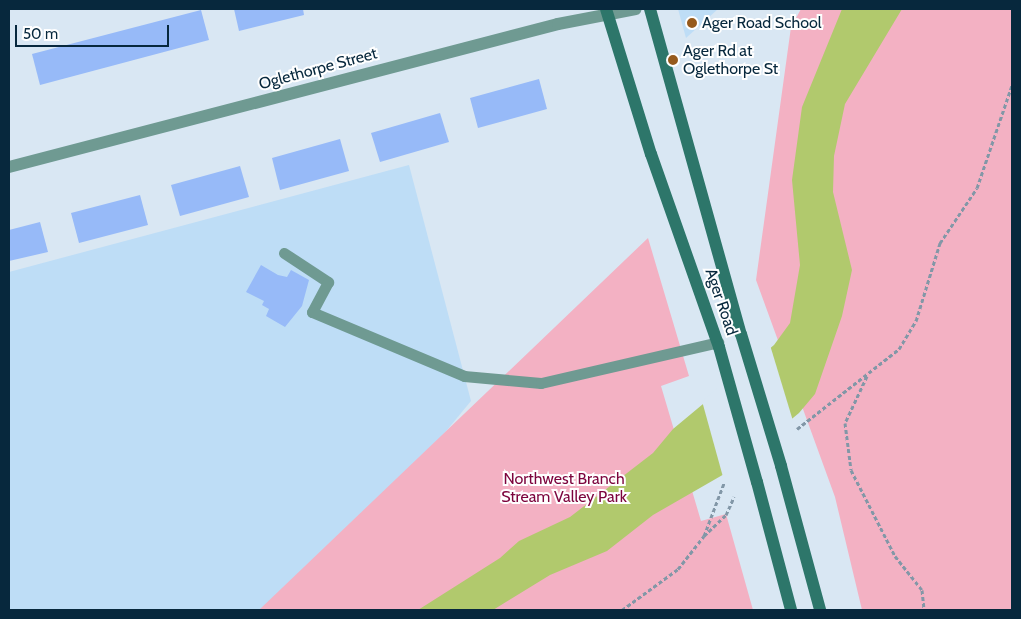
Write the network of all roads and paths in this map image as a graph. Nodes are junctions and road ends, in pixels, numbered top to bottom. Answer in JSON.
{"nodes":[{"id":1,"x":636,"y":9,"type":"edge"},
{"id":2,"x":650,"y":9,"type":"edge"},
{"id":3,"x":607,"y":11,"type":"edge"},
{"id":4,"x":576,"y":14,"type":"edge"},
{"id":5,"x":1012,"y":85,"type":"edge"},
{"id":6,"x":9,"y":167,"type":"edge"},
{"id":7,"x":284,"y":253,"type":"dead end"},
{"id":8,"x":719,"y":344,"type":"junction"},
{"id":9,"x":869,"y":373,"type":"junction"},
{"id":10,"x":797,"y":428,"type":"dead end"},
{"id":11,"x":724,"y":483,"type":"dead end"},
{"id":12,"x":734,"y":497,"type":"dead end"},
{"id":13,"x":704,"y":536,"type":"junction"},
{"id":14,"x":622,"y":610,"type":"edge"},
{"id":15,"x":791,"y":610,"type":"edge"},
{"id":16,"x":820,"y":610,"type":"edge"},
{"id":17,"x":924,"y":610,"type":"edge"}],
"edges":[{"from":1,"to":3,"type":"street","name":"Oglethorpe Street"},
{"from":2,"to":16,"type":"main road","name":"Ager Road","bridge":true},
{"from":3,"to":4,"type":"street","name":"Oglethorpe Street"},
{"from":3,"to":8,"type":"main road","name":"Ager Road"},
{"from":4,"to":6,"type":"street","name":"Oglethorpe Street"},
{"from":5,"to":9,"type":"path"},
{"from":7,"to":8,"type":"lane"},
{"from":8,"to":15,"type":"main road","name":"Ager Road","bridge":true},
{"from":9,"to":10,"type":"path"},
{"from":9,"to":17,"type":"path"},
{"from":11,"to":13,"type":"path"},
{"from":12,"to":13,"type":"path"},
{"from":13,"to":14,"type":"path"}]}
